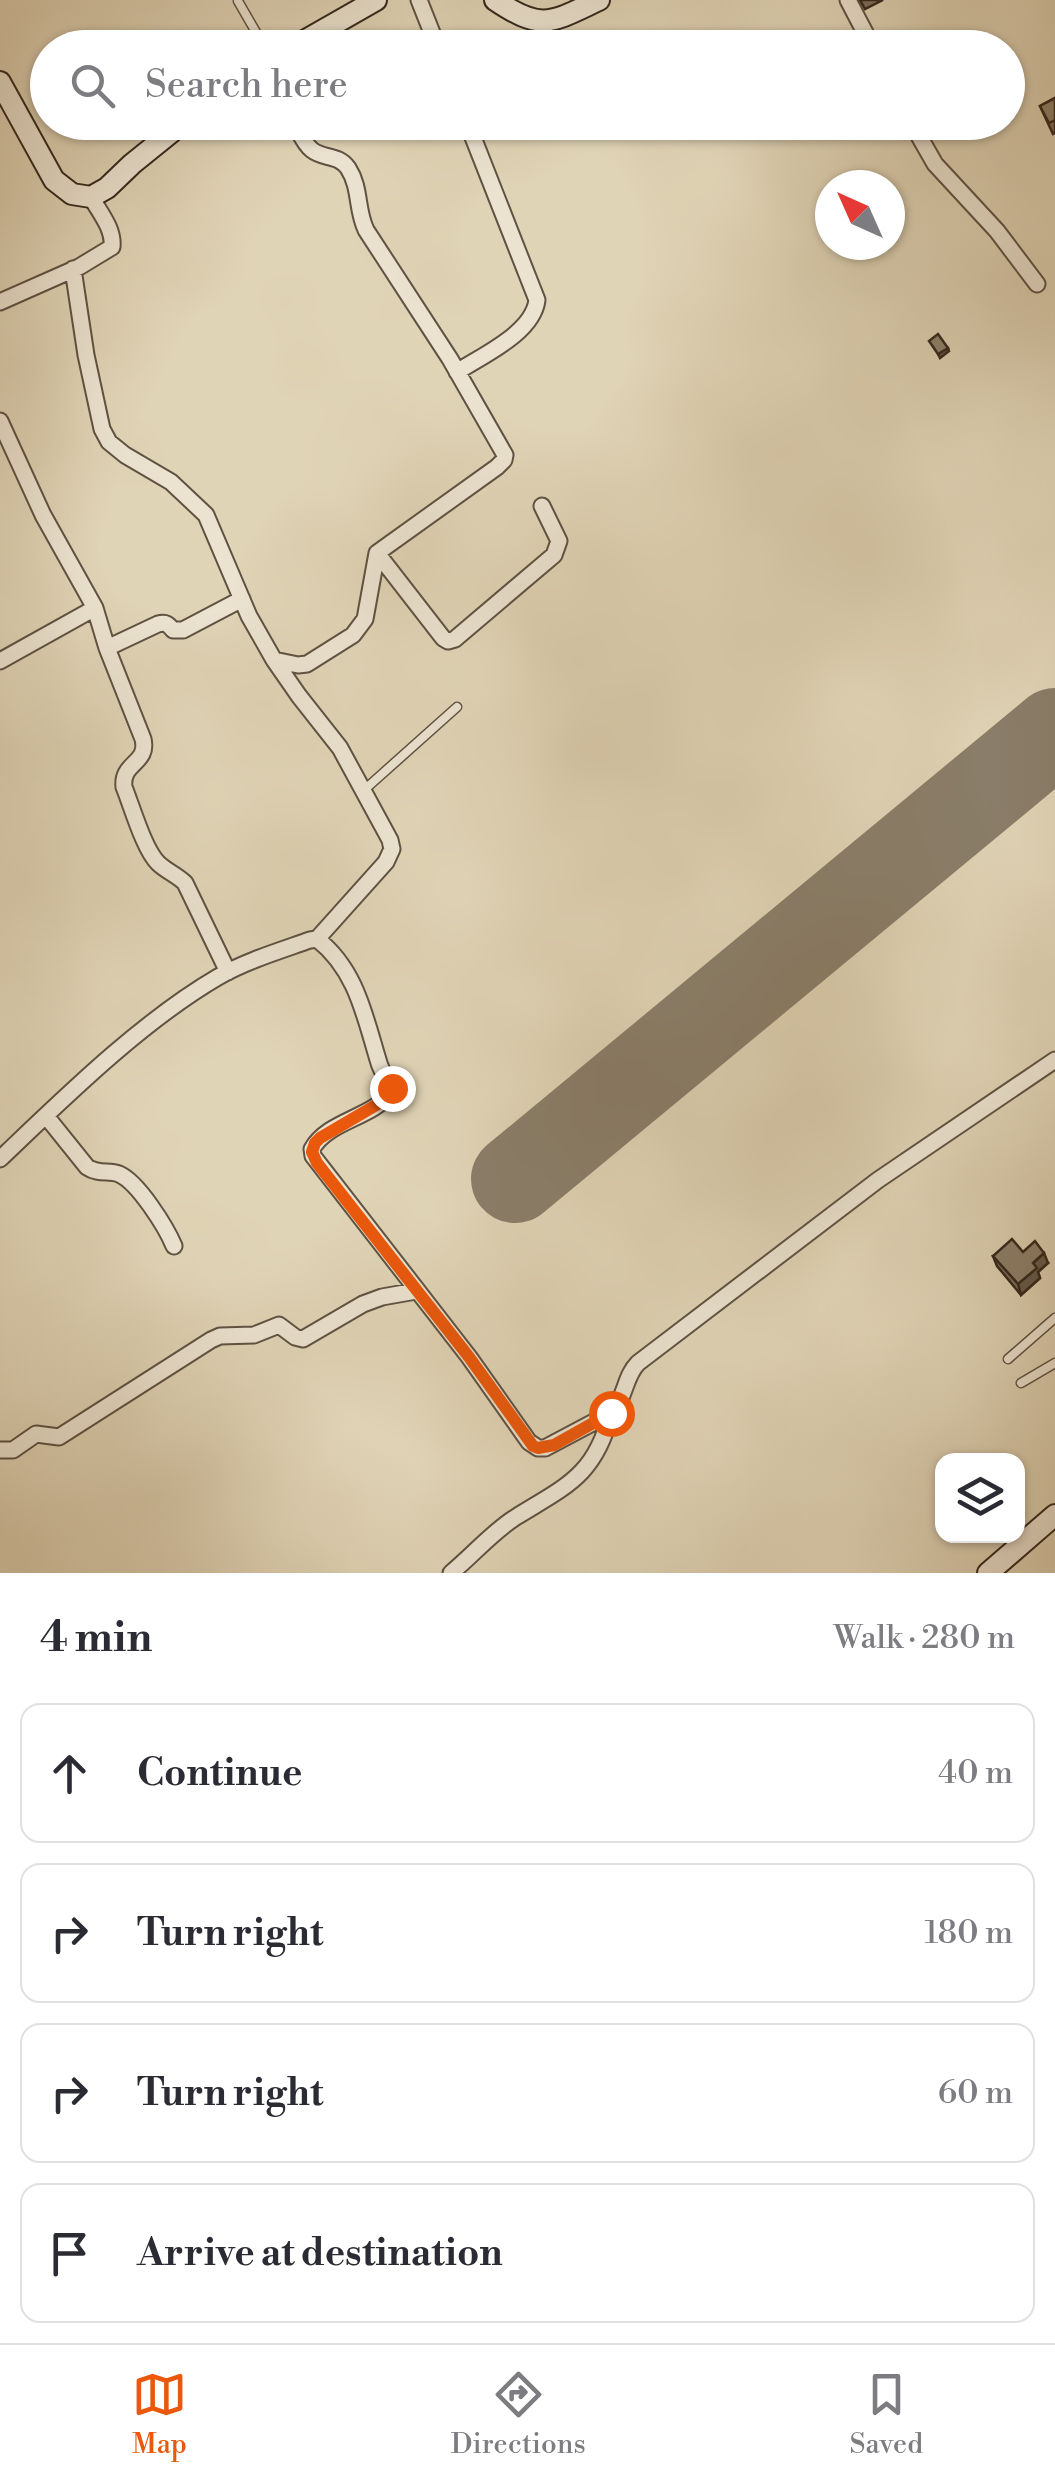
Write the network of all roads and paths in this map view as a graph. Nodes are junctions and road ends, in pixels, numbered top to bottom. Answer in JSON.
{"nodes":[{"id":1,"x":376,"y":0,"type":"edge"},
{"id":2,"x":420,"y":0,"type":"edge"},
{"id":3,"x":495,"y":0,"type":"edge"},
{"id":4,"x":600,"y":0,"type":"edge"},
{"id":5,"x":848,"y":0,"type":"edge"},
{"id":6,"x":238,"y":1,"type":"edge"},
{"id":7,"x":543,"y":22,"type":"junction"},
{"id":8,"x":254,"y":30,"type":"edge"},
{"id":9,"x":324,"y":30,"type":"edge"},
{"id":10,"x":431,"y":30,"type":"edge"},
{"id":11,"x":547,"y":30,"type":"edge"},
{"id":12,"x":864,"y":30,"type":"edge"},
{"id":13,"x":0,"y":82,"type":"edge"},
{"id":14,"x":30,"y":136,"type":"edge"},
{"id":15,"x":32,"y":140,"type":"edge"},
{"id":16,"x":163,"y":140,"type":"edge"},
{"id":17,"x":305,"y":140,"type":"edge"},
{"id":18,"x":475,"y":140,"type":"edge"},
{"id":19,"x":921,"y":140,"type":"edge"},
{"id":20,"x":91,"y":197,"type":"junction"},
{"id":21,"x":73,"y":270,"type":"junction"},
{"id":22,"x":1038,"y":284,"type":"dead end"},
{"id":23,"x":0,"y":302,"type":"edge"},
{"id":24,"x":457,"y":372,"type":"junction"},
{"id":25,"x":0,"y":421,"type":"edge"},
{"id":26,"x":542,"y":506,"type":"dead end"},
{"id":27,"x":377,"y":553,"type":"junction"},
{"id":28,"x":242,"y":599,"type":"junction"},
{"id":29,"x":95,"y":608,"type":"junction"},
{"id":30,"x":107,"y":648,"type":"junction"},
{"id":31,"x":274,"y":660,"type":"junction"},
{"id":32,"x":0,"y":661,"type":"edge"},
{"id":33,"x":457,"y":706,"type":"dead end"},
{"id":34,"x":363,"y":791,"type":"junction"},
{"id":35,"x":317,"y":939,"type":"junction"},
{"id":36,"x":228,"y":972,"type":"junction"},
{"id":37,"x":1055,"y":1060,"type":"edge"},
{"id":38,"x":46,"y":1116,"type":"junction"},
{"id":39,"x":0,"y":1158,"type":"edge"},
{"id":40,"x":174,"y":1246,"type":"dead end"},
{"id":41,"x":416,"y":1291,"type":"junction"},
{"id":42,"x":1055,"y":1318,"type":"edge"},
{"id":43,"x":1008,"y":1359,"type":"dead end"},
{"id":44,"x":1055,"y":1363,"type":"edge"},
{"id":45,"x":1021,"y":1383,"type":"dead end"},
{"id":46,"x":611,"y":1413,"type":"junction"},
{"id":47,"x":0,"y":1450,"type":"edge"},
{"id":48,"x":1055,"y":1515,"type":"edge"},
{"id":49,"x":451,"y":1573,"type":"edge"},
{"id":50,"x":988,"y":1573,"type":"edge"}],
"edges":[{"from":1,"to":9,"type":"street"},
{"from":2,"to":10,"type":"street"},
{"from":3,"to":7,"type":"street"},
{"from":4,"to":7,"type":"street"},
{"from":5,"to":12,"type":"street"},
{"from":6,"to":8,"type":"lane"},
{"from":7,"to":11,"type":"lane"},
{"from":13,"to":14,"type":"street"},
{"from":15,"to":20,"type":"street"},
{"from":16,"to":20,"type":"street"},
{"from":17,"to":24,"type":"street"},
{"from":18,"to":24,"type":"street"},
{"from":19,"to":22,"type":"street"},
{"from":20,"to":21,"type":"street"},
{"from":21,"to":23,"type":"street"},
{"from":21,"to":28,"type":"street"},
{"from":24,"to":27,"type":"street"},
{"from":25,"to":29,"type":"street"},
{"from":26,"to":27,"type":"street"},
{"from":27,"to":31,"type":"street"},
{"from":28,"to":30,"type":"street"},
{"from":28,"to":31,"type":"street"},
{"from":29,"to":30,"type":"street"},
{"from":29,"to":32,"type":"street"},
{"from":30,"to":36,"type":"street"},
{"from":31,"to":34,"type":"street"},
{"from":33,"to":34,"type":"lane"},
{"from":34,"to":35,"type":"street"},
{"from":35,"to":36,"type":"street"},
{"from":35,"to":41,"type":"street"},
{"from":36,"to":38,"type":"street"},
{"from":37,"to":46,"type":"street"},
{"from":38,"to":39,"type":"street"},
{"from":38,"to":40,"type":"street"},
{"from":41,"to":46,"type":"street"},
{"from":41,"to":47,"type":"street"},
{"from":42,"to":43,"type":"lane"},
{"from":44,"to":45,"type":"lane"},
{"from":46,"to":49,"type":"street"},
{"from":48,"to":50,"type":"street"}]}
